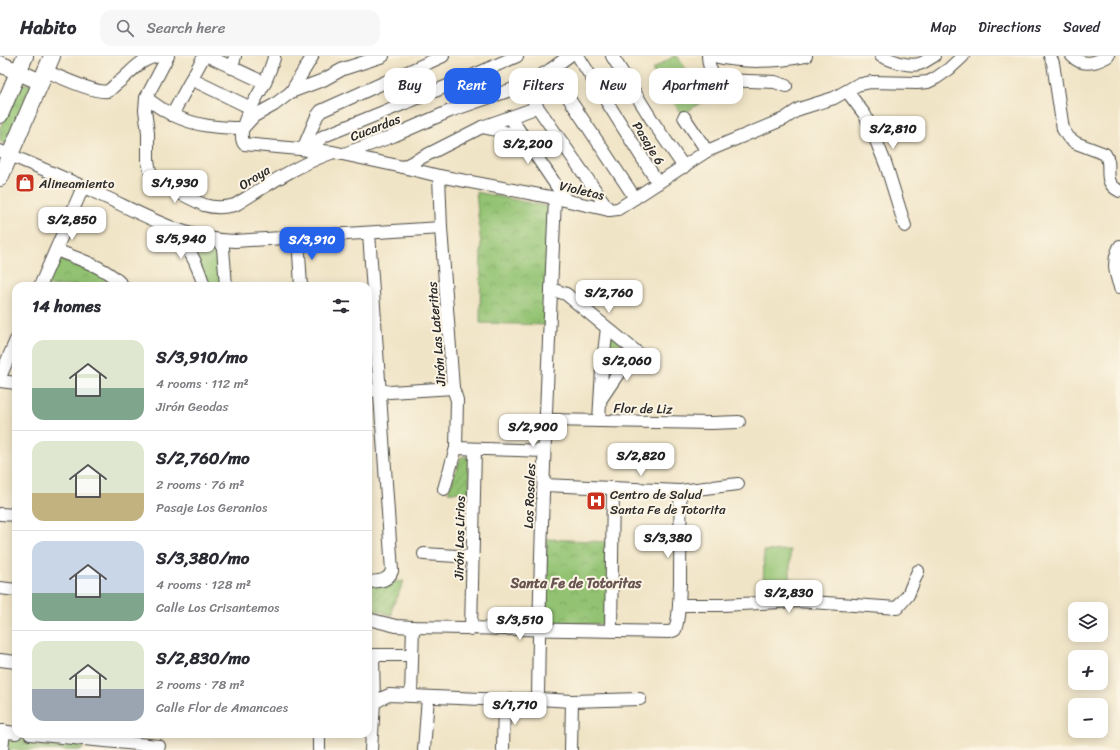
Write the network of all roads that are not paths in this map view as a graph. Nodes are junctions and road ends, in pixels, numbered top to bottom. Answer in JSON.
{"nodes":[{"id":1,"x":25,"y":56,"type":"edge"},
{"id":2,"x":204,"y":56,"type":"edge"},
{"id":3,"x":208,"y":56,"type":"edge"},
{"id":4,"x":235,"y":56,"type":"edge"},
{"id":5,"x":274,"y":56,"type":"edge"},
{"id":6,"x":348,"y":56,"type":"edge"},
{"id":7,"x":383,"y":56,"type":"edge"},
{"id":8,"x":443,"y":56,"type":"edge"},
{"id":9,"x":517,"y":56,"type":"edge"},
{"id":10,"x":569,"y":56,"type":"edge"},
{"id":11,"x":578,"y":56,"type":"edge"},
{"id":12,"x":612,"y":56,"type":"edge"},
{"id":13,"x":708,"y":56,"type":"edge"},
{"id":14,"x":714,"y":56,"type":"edge"},
{"id":15,"x":806,"y":56,"type":"edge"},
{"id":16,"x":881,"y":56,"type":"edge"},
{"id":17,"x":934,"y":56,"type":"edge"},
{"id":18,"x":963,"y":56,"type":"edge"},
{"id":19,"x":1050,"y":56,"type":"edge"},
{"id":20,"x":1072,"y":56,"type":"edge"},
{"id":21,"x":1108,"y":56,"type":"edge"},
{"id":22,"x":163,"y":57,"type":"edge"},
{"id":23,"x":312,"y":57,"type":"edge"},
{"id":24,"x":0,"y":64,"type":"edge"},
{"id":25,"x":47,"y":65,"type":"edge"},
{"id":26,"x":232,"y":68,"type":"junction"},
{"id":27,"x":553,"y":68,"type":"edge"},
{"id":28,"x":343,"y":69,"type":"junction"},
{"id":29,"x":18,"y":72,"type":"junction"},
{"id":30,"x":192,"y":79,"type":"junction"},
{"id":31,"x":265,"y":83,"type":"junction"},
{"id":32,"x":786,"y":86,"type":"dead end"},
{"id":33,"x":509,"y":91,"type":"edge"},
{"id":34,"x":847,"y":91,"type":"junction"},
{"id":35,"x":291,"y":92,"type":"junction"},
{"id":36,"x":146,"y":98,"type":"junction"},
{"id":37,"x":535,"y":104,"type":"edge"},
{"id":38,"x":573,"y":104,"type":"edge"},
{"id":39,"x":251,"y":108,"type":"junction"},
{"id":40,"x":530,"y":110,"type":"dead end"},
{"id":41,"x":0,"y":115,"type":"edge"},
{"id":42,"x":172,"y":115,"type":"junction"},
{"id":43,"x":510,"y":117,"type":"junction"},
{"id":44,"x":684,"y":117,"type":"dead end"},
{"id":45,"x":482,"y":127,"type":"junction"},
{"id":46,"x":243,"y":128,"type":"junction"},
{"id":47,"x":524,"y":136,"type":"junction"},
{"id":48,"x":305,"y":149,"type":"junction"},
{"id":49,"x":708,"y":151,"type":"junction"},
{"id":50,"x":5,"y":153,"type":"edge"},
{"id":51,"x":338,"y":153,"type":"junction"},
{"id":52,"x":403,"y":167,"type":"junction"},
{"id":53,"x":684,"y":167,"type":"junction"},
{"id":54,"x":439,"y":176,"type":"junction"},
{"id":55,"x":0,"y":178,"type":"edge"},
{"id":56,"x":658,"y":183,"type":"junction"},
{"id":57,"x":83,"y":187,"type":"junction"},
{"id":58,"x":1120,"y":191,"type":"edge"},
{"id":59,"x":635,"y":198,"type":"junction"},
{"id":60,"x":560,"y":199,"type":"junction"},
{"id":61,"x":609,"y":210,"type":"junction"},
{"id":62,"x":905,"y":226,"type":"dead end"},
{"id":63,"x":169,"y":227,"type":"junction"},
{"id":64,"x":442,"y":228,"type":"junction"},
{"id":65,"x":369,"y":233,"type":"junction"},
{"id":66,"x":298,"y":237,"type":"junction"},
{"id":67,"x":218,"y":240,"type":"junction"},
{"id":68,"x":1120,"y":246,"type":"edge"},
{"id":69,"x":56,"y":250,"type":"junction"},
{"id":70,"x":42,"y":282,"type":"edge"},
{"id":71,"x":120,"y":282,"type":"edge"},
{"id":72,"x":203,"y":282,"type":"edge"},
{"id":73,"x":226,"y":282,"type":"edge"},
{"id":74,"x":301,"y":282,"type":"edge"},
{"id":75,"x":371,"y":282,"type":"edge"},
{"id":76,"x":1120,"y":287,"type":"edge"},
{"id":77,"x":551,"y":289,"type":"junction"},
{"id":78,"x":372,"y":328,"type":"edge"},
{"id":79,"x":607,"y":328,"type":"junction"},
{"id":80,"x":12,"y":349,"type":"edge"},
{"id":81,"x":634,"y":350,"type":"junction"},
{"id":82,"x":651,"y":364,"type":"dead end"},
{"id":83,"x":0,"y":377,"type":"edge"},
{"id":84,"x":0,"y":381,"type":"edge"},
{"id":85,"x":12,"y":382,"type":"edge"},
{"id":86,"x":453,"y":388,"type":"junction"},
{"id":87,"x":374,"y":391,"type":"edge"},
{"id":88,"x":601,"y":400,"type":"junction"},
{"id":89,"x":546,"y":420,"type":"junction"},
{"id":90,"x":599,"y":422,"type":"junction"},
{"id":91,"x":739,"y":422,"type":"dead end"},
{"id":92,"x":456,"y":448,"type":"junction"},
{"id":93,"x":475,"y":449,"type":"junction"},
{"id":94,"x":544,"y":451,"type":"junction"},
{"id":95,"x":738,"y":484,"type":"dead end"},
{"id":96,"x":544,"y":485,"type":"junction"},
{"id":97,"x":444,"y":489,"type":"dead end"},
{"id":98,"x":613,"y":489,"type":"junction"},
{"id":99,"x":680,"y":491,"type":"junction"},
{"id":100,"x":0,"y":514,"type":"edge"},
{"id":101,"x":12,"y":515,"type":"edge"},
{"id":102,"x":424,"y":554,"type":"dead end"},
{"id":103,"x":473,"y":557,"type":"junction"},
{"id":104,"x":918,"y":571,"type":"dead end"},
{"id":105,"x":372,"y":582,"type":"edge"},
{"id":106,"x":0,"y":588,"type":"edge"},
{"id":107,"x":12,"y":590,"type":"edge"},
{"id":108,"x":679,"y":605,"type":"junction"},
{"id":109,"x":372,"y":620,"type":"edge"},
{"id":110,"x":413,"y":627,"type":"junction"},
{"id":111,"x":471,"y":628,"type":"junction"},
{"id":112,"x":539,"y":629,"type":"junction"},
{"id":113,"x":611,"y":630,"type":"junction"},
{"id":114,"x":372,"y":655,"type":"edge"},
{"id":115,"x":411,"y":655,"type":"junction"},
{"id":116,"x":0,"y":660,"type":"edge"},
{"id":117,"x":12,"y":662,"type":"edge"},
{"id":118,"x":411,"y":696,"type":"junction"},
{"id":119,"x":428,"y":697,"type":"junction"},
{"id":120,"x":538,"y":699,"type":"junction"},
{"id":121,"x":640,"y":699,"type":"dead end"},
{"id":122,"x":504,"y":700,"type":"junction"},
{"id":123,"x":572,"y":701,"type":"junction"},
{"id":124,"x":372,"y":703,"type":"edge"},
{"id":125,"x":7,"y":732,"type":"edge"},
{"id":126,"x":51,"y":738,"type":"edge"},
{"id":127,"x":319,"y":738,"type":"edge"},
{"id":128,"x":371,"y":738,"type":"edge"},
{"id":129,"x":160,"y":743,"type":"edge"},
{"id":130,"x":87,"y":745,"type":"edge"},
{"id":131,"x":2,"y":750,"type":"edge"},
{"id":132,"x":320,"y":750,"type":"edge"},
{"id":133,"x":371,"y":750,"type":"edge"},
{"id":134,"x":424,"y":750,"type":"edge"},
{"id":135,"x":503,"y":750,"type":"edge"},
{"id":136,"x":571,"y":750,"type":"edge"}],
"edges":[{"from":1,"to":29,"type":"main road"},
{"from":2,"to":30,"type":"street"},
{"from":3,"to":26,"type":"street"},
{"from":4,"to":26,"type":"street"},
{"from":5,"to":31,"type":"street"},
{"from":6,"to":28,"type":"street"},
{"from":7,"to":28,"type":"street"},
{"from":8,"to":48,"type":"street"},
{"from":9,"to":48,"type":"street"},
{"from":10,"to":27,"type":"street","name":"Cucardas"},
{"from":11,"to":56,"type":"street","name":"Pasaje 6"},
{"from":12,"to":53,"type":"street"},
{"from":13,"to":32,"type":"street"},
{"from":14,"to":15,"type":"street"},
{"from":16,"to":17,"type":"street"},
{"from":18,"to":34,"type":"street","name":"Violetas"},
{"from":19,"to":58,"type":"street"},
{"from":20,"to":21,"type":"street"},
{"from":22,"to":25,"type":"street"},
{"from":22,"to":36,"type":"street","name":"Oroya"},
{"from":23,"to":35,"type":"street"},
{"from":24,"to":29,"type":"main road"},
{"from":25,"to":29,"type":"main road"},
{"from":25,"to":50,"type":"main road"},
{"from":26,"to":31,"type":"street"},
{"from":28,"to":35,"type":"street"},
{"from":29,"to":41,"type":"main road"},
{"from":30,"to":39,"type":"street"},
{"from":30,"to":42,"type":"street"},
{"from":31,"to":39,"type":"street"},
{"from":33,"to":51,"type":"street","name":"Cucardas"},
{"from":34,"to":49,"type":"street","name":"Violetas"},
{"from":34,"to":62,"type":"street"},
{"from":35,"to":46,"type":"street"},
{"from":36,"to":42,"type":"street"},
{"from":36,"to":51,"type":"street","name":"Oroya"},
{"from":37,"to":61,"type":"street"},
{"from":38,"to":59,"type":"street"},
{"from":39,"to":46,"type":"street"},
{"from":40,"to":43,"type":"street"},
{"from":42,"to":46,"type":"street"},
{"from":43,"to":45,"type":"street"},
{"from":43,"to":47,"type":"street"},
{"from":44,"to":49,"type":"street"},
{"from":45,"to":47,"type":"street"},
{"from":45,"to":52,"type":"street"},
{"from":46,"to":48,"type":"street","name":"Violetas"},
{"from":47,"to":60,"type":"street"},
{"from":48,"to":51,"type":"street","name":"Violetas"},
{"from":49,"to":53,"type":"street","name":"Violetas"},
{"from":50,"to":55,"type":"main road"},
{"from":50,"to":57,"type":"street"},
{"from":51,"to":52,"type":"street","name":"Violetas"},
{"from":52,"to":54,"type":"street","name":"Violetas"},
{"from":53,"to":56,"type":"street","name":"Violetas"},
{"from":54,"to":60,"type":"street","name":"Violetas"},
{"from":54,"to":64,"type":"street","name":"Jirón Las Lateritas"},
{"from":56,"to":59,"type":"street","name":"Violetas"},
{"from":57,"to":63,"type":"street"},
{"from":57,"to":69,"type":"street"},
{"from":59,"to":61,"type":"street","name":"Violetas"},
{"from":60,"to":61,"type":"street","name":"Violetas"},
{"from":60,"to":77,"type":"street","name":"Los Rosales"},
{"from":63,"to":67,"type":"street"},
{"from":63,"to":72,"type":"street"},
{"from":64,"to":65,"type":"street"},
{"from":64,"to":86,"type":"street","name":"Jirón Las Lateritas"},
{"from":65,"to":66,"type":"street"},
{"from":65,"to":75,"type":"street"},
{"from":66,"to":67,"type":"street"},
{"from":66,"to":74,"type":"street"},
{"from":67,"to":73,"type":"street"},
{"from":68,"to":76,"type":"street"},
{"from":69,"to":70,"type":"street"},
{"from":69,"to":71,"type":"street"},
{"from":77,"to":79,"type":"street"},
{"from":77,"to":89,"type":"street","name":"Los Rosales"},
{"from":78,"to":87,"type":"street"},
{"from":79,"to":81,"type":"street"},
{"from":79,"to":88,"type":"street"},
{"from":80,"to":83,"type":"street"},
{"from":81,"to":82,"type":"street"},
{"from":81,"to":88,"type":"street"},
{"from":84,"to":85,"type":"street"},
{"from":86,"to":87,"type":"street"},
{"from":86,"to":92,"type":"street","name":"Jirón Las Lateritas"},
{"from":87,"to":105,"type":"street"},
{"from":88,"to":90,"type":"street"},
{"from":89,"to":90,"type":"street","name":"Flor de Liz"},
{"from":89,"to":94,"type":"street","name":"Los Rosales"},
{"from":90,"to":91,"type":"street","name":"Flor de Liz"},
{"from":92,"to":93,"type":"street"},
{"from":92,"to":97,"type":"street","name":"Jirón Las Lateritas"},
{"from":93,"to":94,"type":"street"},
{"from":93,"to":103,"type":"street","name":"Jirón Los Lirios"},
{"from":94,"to":96,"type":"street","name":"Los Rosales"},
{"from":95,"to":99,"type":"street"},
{"from":96,"to":98,"type":"street"},
{"from":96,"to":112,"type":"street","name":"Los Rosales"},
{"from":98,"to":99,"type":"street"},
{"from":98,"to":113,"type":"street"},
{"from":99,"to":108,"type":"street"},
{"from":100,"to":101,"type":"street"},
{"from":102,"to":103,"type":"street"},
{"from":103,"to":111,"type":"street","name":"Jirón Los Lirios"},
{"from":104,"to":108,"type":"street"},
{"from":106,"to":107,"type":"street"},
{"from":108,"to":113,"type":"street"},
{"from":109,"to":110,"type":"street"},
{"from":110,"to":111,"type":"street"},
{"from":110,"to":115,"type":"street"},
{"from":111,"to":112,"type":"street"},
{"from":112,"to":113,"type":"street"},
{"from":112,"to":120,"type":"street","name":"Los Rosales"},
{"from":114,"to":115,"type":"street"},
{"from":115,"to":118,"type":"street"},
{"from":116,"to":117,"type":"street"},
{"from":118,"to":119,"type":"street"},
{"from":118,"to":124,"type":"street"},
{"from":119,"to":122,"type":"street"},
{"from":119,"to":134,"type":"street"},
{"from":120,"to":122,"type":"street"},
{"from":120,"to":123,"type":"street"},
{"from":121,"to":123,"type":"street"},
{"from":122,"to":135,"type":"street"},
{"from":123,"to":136,"type":"street"},
{"from":125,"to":131,"type":"street"},
{"from":126,"to":130,"type":"street"},
{"from":127,"to":132,"type":"street"},
{"from":128,"to":133,"type":"street"},
{"from":129,"to":130,"type":"street"}]}
